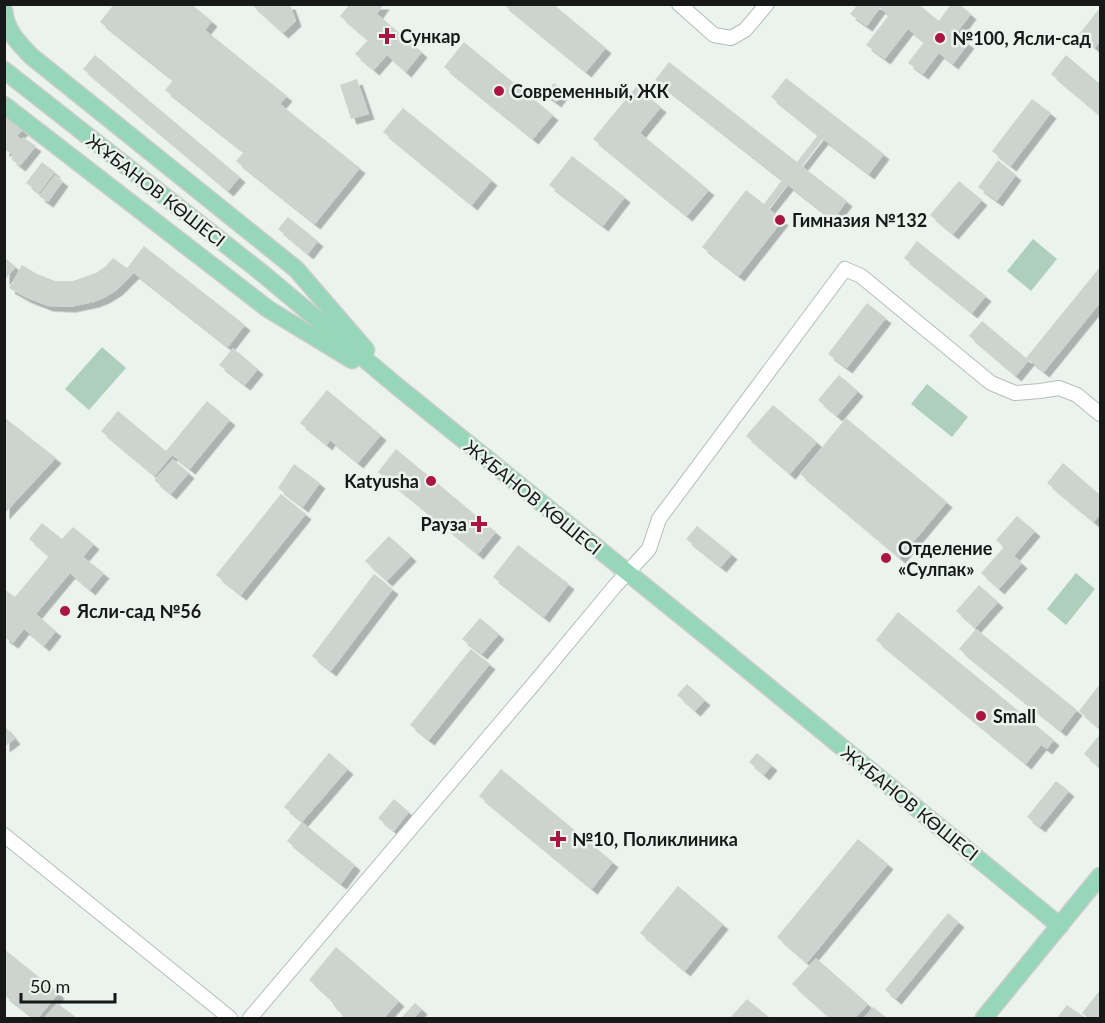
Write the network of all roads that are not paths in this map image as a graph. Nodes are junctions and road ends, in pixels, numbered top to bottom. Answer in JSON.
{"nodes":[{"id":1,"x":679,"y":4,"type":"edge"},
{"id":2,"x":767,"y":4,"type":"edge"},
{"id":3,"x":4,"y":11,"type":"edge"},
{"id":4,"x":4,"y":70,"type":"edge"},
{"id":5,"x":4,"y":105,"type":"edge"},
{"id":6,"x":398,"y":387,"type":"junction"},
{"id":7,"x":1101,"y":414,"type":"edge"},
{"id":8,"x":627,"y":573,"type":"junction"},
{"id":9,"x":7,"y":843,"type":"edge"},
{"id":10,"x":1101,"y":876,"type":"edge"},
{"id":11,"x":1060,"y":926,"type":"junction"},
{"id":12,"x":230,"y":1018,"type":"edge"},
{"id":13,"x":250,"y":1018,"type":"edge"},
{"id":14,"x":984,"y":1018,"type":"edge"}],
"edges":[{"from":1,"to":2,"type":"street"},
{"from":3,"to":6,"type":"main road"},
{"from":4,"to":6,"type":"main road","name":"ЖҰБАНОВ КӨШЕСІ"},
{"from":5,"to":6,"type":"main road"},
{"from":6,"to":8,"type":"main road","name":"ЖҰБАНОВ КӨШЕСІ"},
{"from":7,"to":8,"type":"street"},
{"from":8,"to":11,"type":"main road","name":"ЖҰБАНОВ КӨШЕСІ"},
{"from":8,"to":13,"type":"street"},
{"from":9,"to":12,"type":"street"},
{"from":10,"to":11,"type":"main road"},
{"from":11,"to":14,"type":"main road"}]}
